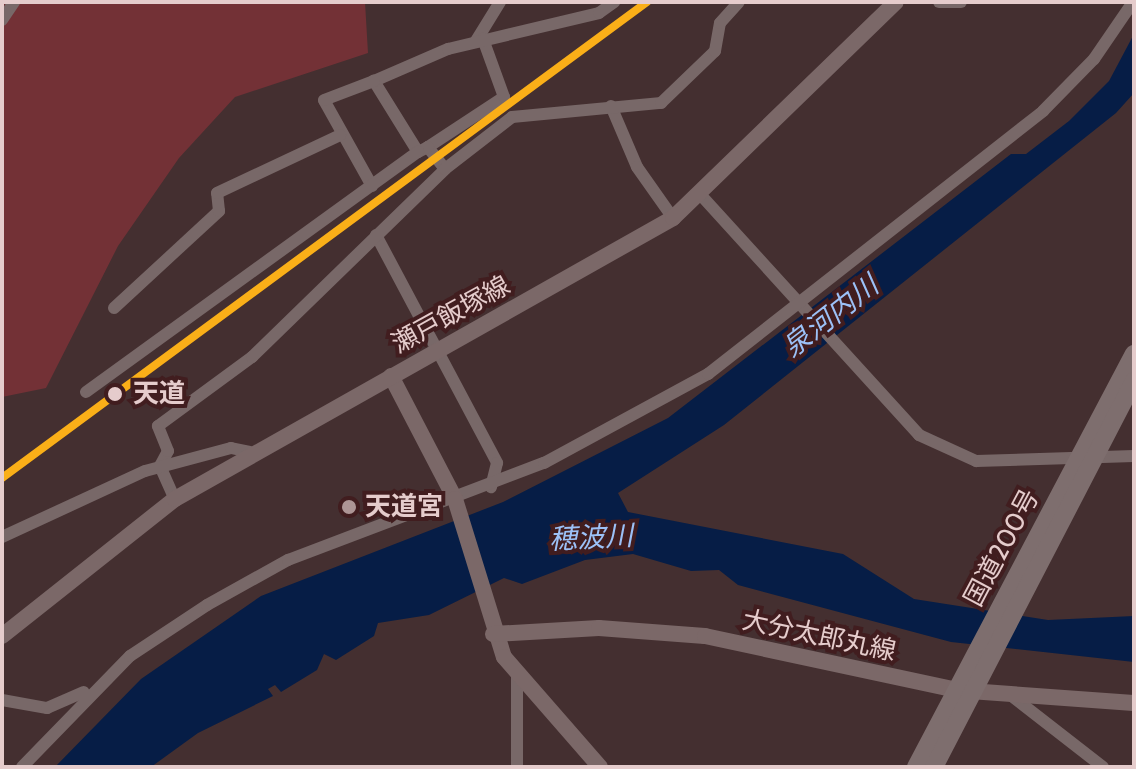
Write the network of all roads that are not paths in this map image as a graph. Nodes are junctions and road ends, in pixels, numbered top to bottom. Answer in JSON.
{"nodes":[{"id":1,"x":14,"y":2,"type":"edge"},
{"id":2,"x":500,"y":2,"type":"edge"},
{"id":3,"x":614,"y":2,"type":"edge"},
{"id":4,"x":739,"y":2,"type":"edge"},
{"id":5,"x":896,"y":2,"type":"edge"},
{"id":6,"x":939,"y":2,"type":"edge"},
{"id":7,"x":961,"y":2,"type":"edge"},
{"id":8,"x":1133,"y":2,"type":"edge"},
{"id":9,"x":2,"y":20,"type":"edge"},
{"id":10,"x":480,"y":40,"type":"junction"},
{"id":11,"x":374,"y":81,"type":"junction"},
{"id":12,"x":611,"y":106,"type":"junction"},
{"id":13,"x":340,"y":135,"type":"junction"},
{"id":14,"x":423,"y":150,"type":"junction"},
{"id":15,"x":445,"y":169,"type":"junction"},
{"id":16,"x":372,"y":186,"type":"junction"},
{"id":17,"x":699,"y":193,"type":"junction"},
{"id":18,"x":673,"y":218,"type":"junction"},
{"id":19,"x":376,"y":235,"type":"junction"},
{"id":20,"x":804,"y":301,"type":"junction"},
{"id":21,"x":114,"y":308,"type":"dead end"},
{"id":22,"x":436,"y":350,"type":"junction"},
{"id":23,"x":1134,"y":354,"type":"edge"},
{"id":24,"x":391,"y":376,"type":"junction"},
{"id":25,"x":1134,"y":381,"type":"edge"},
{"id":26,"x":86,"y":392,"type":"dead end"},
{"id":27,"x":250,"y":452,"type":"junction"},
{"id":28,"x":1134,"y":456,"type":"edge"},
{"id":29,"x":1086,"y":458,"type":"junction"},
{"id":30,"x":160,"y":466,"type":"junction"},
{"id":31,"x":491,"y":487,"type":"junction"},
{"id":32,"x":175,"y":499,"type":"junction"},
{"id":33,"x":457,"y":502,"type":"junction"},
{"id":34,"x":2,"y":537,"type":"edge"},
{"id":35,"x":492,"y":630,"type":"junction"},
{"id":36,"x":2,"y":636,"type":"edge"},
{"id":37,"x":517,"y":675,"type":"junction"},
{"id":38,"x":969,"y":683,"type":"junction"},
{"id":39,"x":98,"y":685,"type":"junction"},
{"id":40,"x":1013,"y":697,"type":"junction"},
{"id":41,"x":2,"y":700,"type":"edge"},
{"id":42,"x":1134,"y":703,"type":"edge"},
{"id":43,"x":22,"y":767,"type":"edge"},
{"id":44,"x":517,"y":767,"type":"edge"},
{"id":45,"x":600,"y":767,"type":"edge"},
{"id":46,"x":916,"y":767,"type":"edge"},
{"id":47,"x":934,"y":767,"type":"edge"},
{"id":48,"x":1103,"y":767,"type":"edge"}],
"edges":[{"from":1,"to":9,"type":"street"},
{"from":2,"to":10,"type":"street"},
{"from":3,"to":10,"type":"street"},
{"from":4,"to":12,"type":"street"},
{"from":5,"to":17,"type":"main road","name":"瀬戸飯塚線"},
{"from":6,"to":7,"type":"street"},
{"from":8,"to":20,"type":"street"},
{"from":10,"to":11,"type":"street"},
{"from":10,"to":14,"type":"street"},
{"from":11,"to":13,"type":"street"},
{"from":11,"to":14,"type":"street"},
{"from":12,"to":15,"type":"street"},
{"from":12,"to":18,"type":"street"},
{"from":13,"to":16,"type":"street"},
{"from":13,"to":21,"type":"street"},
{"from":14,"to":15,"type":"street"},
{"from":14,"to":16,"type":"street"},
{"from":15,"to":19,"type":"street"},
{"from":16,"to":26,"type":"street"},
{"from":17,"to":18,"type":"main road","name":"瀬戸飯塚線"},
{"from":17,"to":20,"type":"street"},
{"from":18,"to":22,"type":"main road","name":"瀬戸飯塚線"},
{"from":19,"to":22,"type":"street"},
{"from":19,"to":30,"type":"street"},
{"from":20,"to":29,"type":"street"},
{"from":20,"to":31,"type":"street"},
{"from":22,"to":24,"type":"main road","name":"瀬戸飯塚線"},
{"from":22,"to":31,"type":"street"},
{"from":23,"to":29,"type":"highway","name":"国道200号"},
{"from":24,"to":27,"type":"main road","name":"瀬戸飯塚線"},
{"from":24,"to":33,"type":"main road"},
{"from":25,"to":29,"type":"highway","name":"国道200号"},
{"from":27,"to":30,"type":"street"},
{"from":27,"to":32,"type":"main road","name":"瀬戸飯塚線"},
{"from":28,"to":29,"type":"street"},
{"from":29,"to":38,"type":"highway","name":"国道200号"},
{"from":30,"to":32,"type":"street"},
{"from":30,"to":34,"type":"street"},
{"from":31,"to":33,"type":"street"},
{"from":32,"to":36,"type":"main road","name":"瀬戸飯塚線"},
{"from":33,"to":35,"type":"main road"},
{"from":33,"to":39,"type":"street"},
{"from":35,"to":37,"type":"main road"},
{"from":35,"to":38,"type":"main road","name":"大分太郎丸線"},
{"from":37,"to":44,"type":"street"},
{"from":37,"to":45,"type":"main road"},
{"from":38,"to":40,"type":"main road","name":"大分太郎丸線"},
{"from":38,"to":46,"type":"highway","name":"国道200号"},
{"from":38,"to":47,"type":"highway","name":"国道200号"},
{"from":39,"to":41,"type":"street"},
{"from":39,"to":43,"type":"street"},
{"from":40,"to":42,"type":"main road","name":"大分太郎丸線"},
{"from":40,"to":48,"type":"street"}]}
